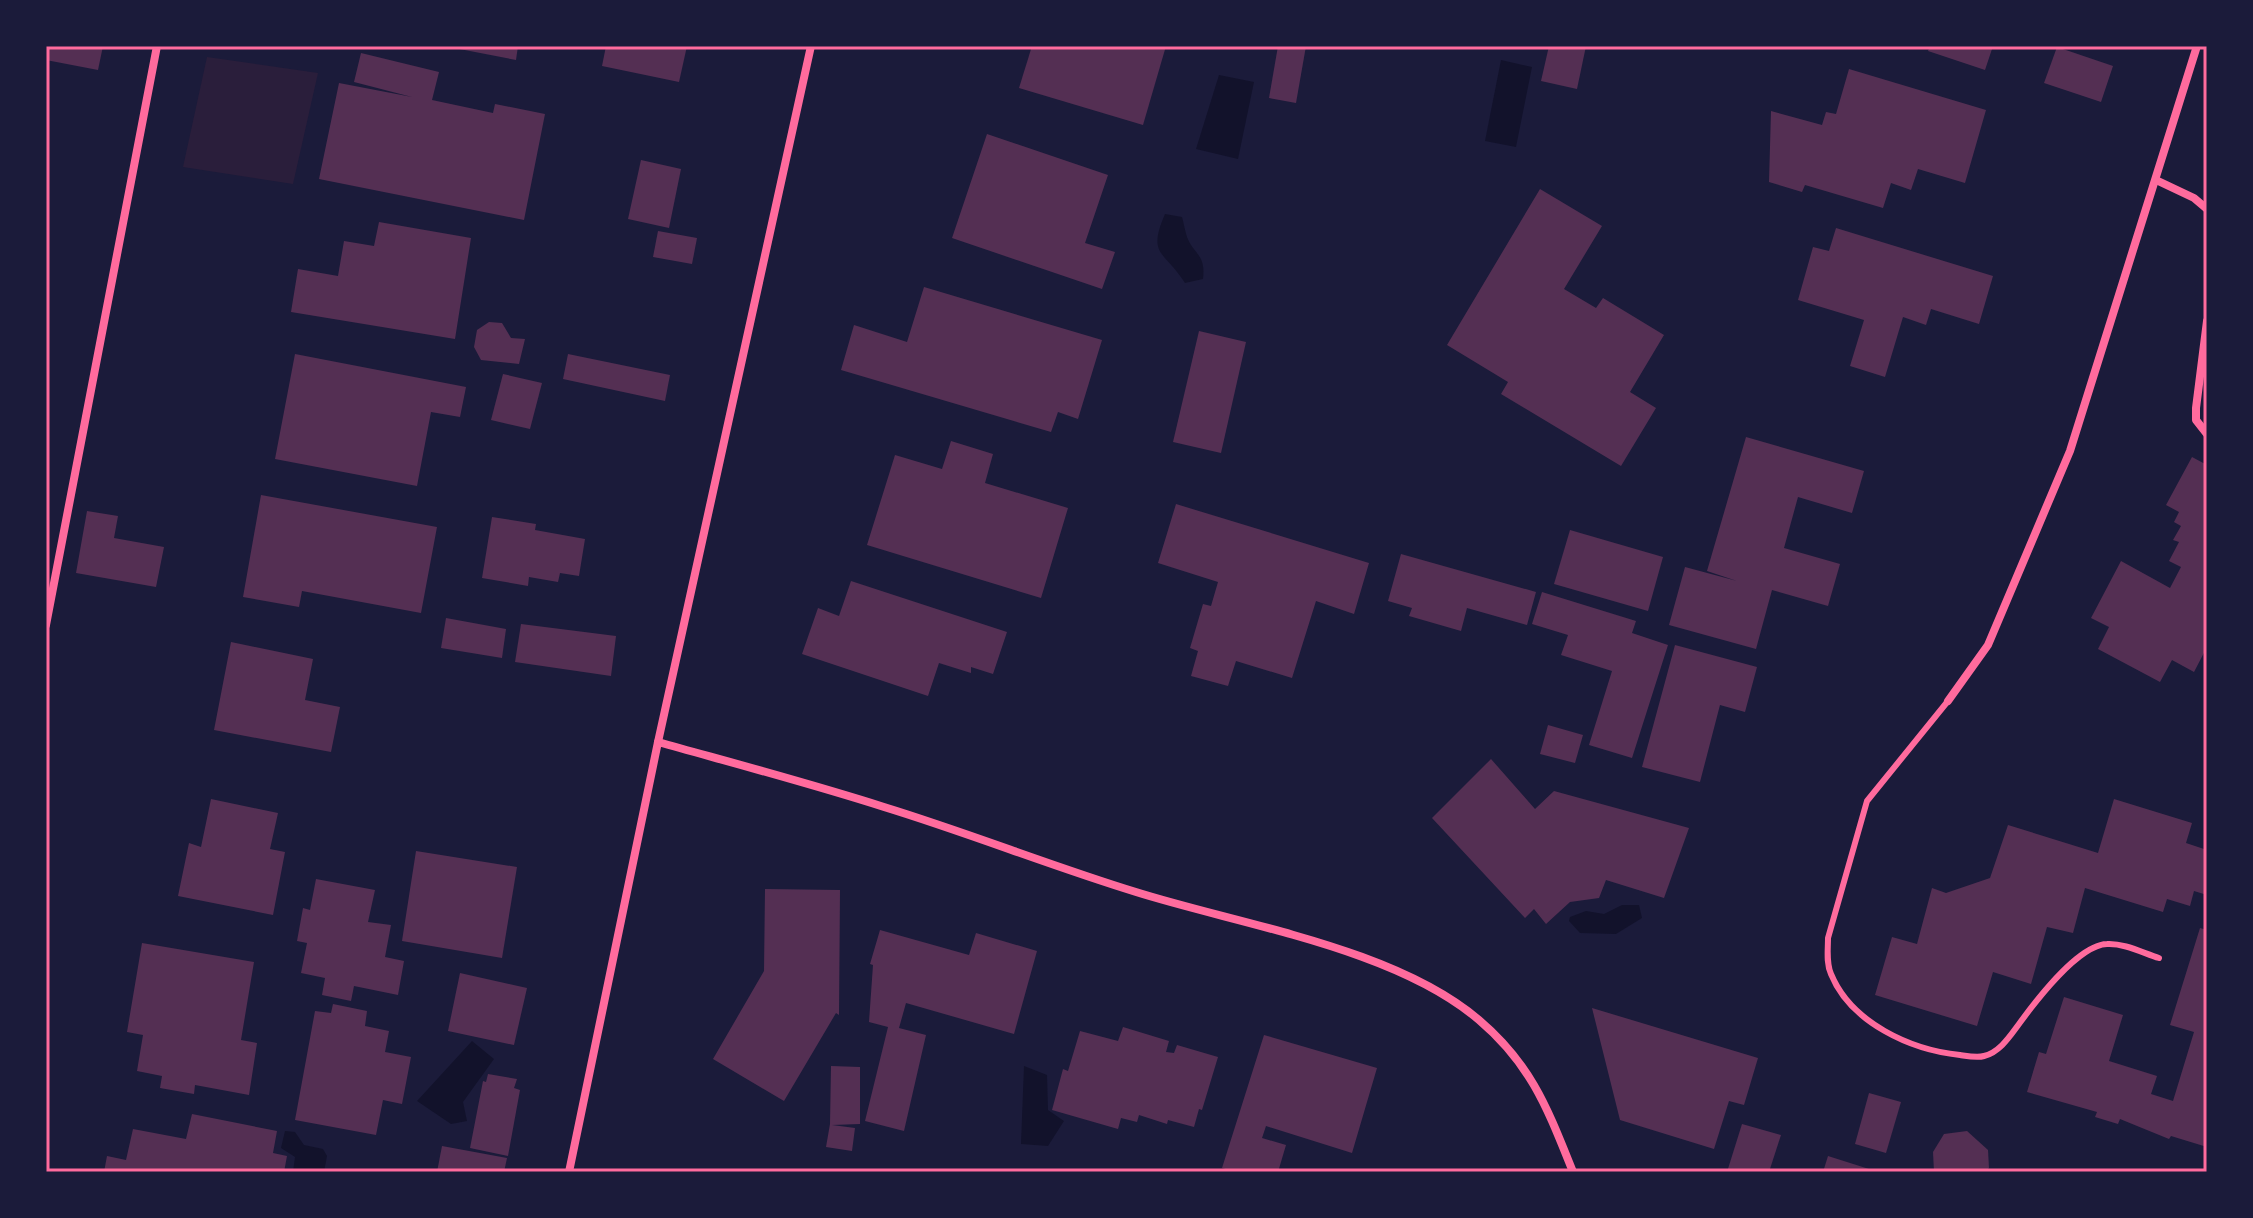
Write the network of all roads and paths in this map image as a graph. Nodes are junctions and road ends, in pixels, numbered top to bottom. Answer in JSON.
{"nodes":[{"id":1,"x":157,"y":46,"type":"edge"},
{"id":2,"x":811,"y":46,"type":"edge"},
{"id":3,"x":2197,"y":46,"type":"edge"},
{"id":4,"x":2156,"y":180,"type":"junction"},
{"id":5,"x":2207,"y":209,"type":"edge"},
{"id":6,"x":2207,"y":321,"type":"edge"},
{"id":7,"x":2207,"y":434,"type":"edge"},
{"id":8,"x":46,"y":625,"type":"edge"},
{"id":9,"x":1948,"y":701,"type":"joint"},
{"id":10,"x":658,"y":742,"type":"junction"},
{"id":11,"x":2159,"y":958,"type":"dead end"},
{"id":12,"x":569,"y":1172,"type":"edge"},
{"id":13,"x":1573,"y":1172,"type":"edge"}],
"edges":[{"from":1,"to":8,"type":"street"},
{"from":2,"to":10,"type":"street"},
{"from":3,"to":4,"type":"street"},
{"from":4,"to":5,"type":"street"},
{"from":4,"to":9,"type":"street"},
{"from":6,"to":7,"type":"street"},
{"from":9,"to":11,"type":"lane"},
{"from":10,"to":12,"type":"street"},
{"from":10,"to":13,"type":"street"}]}
